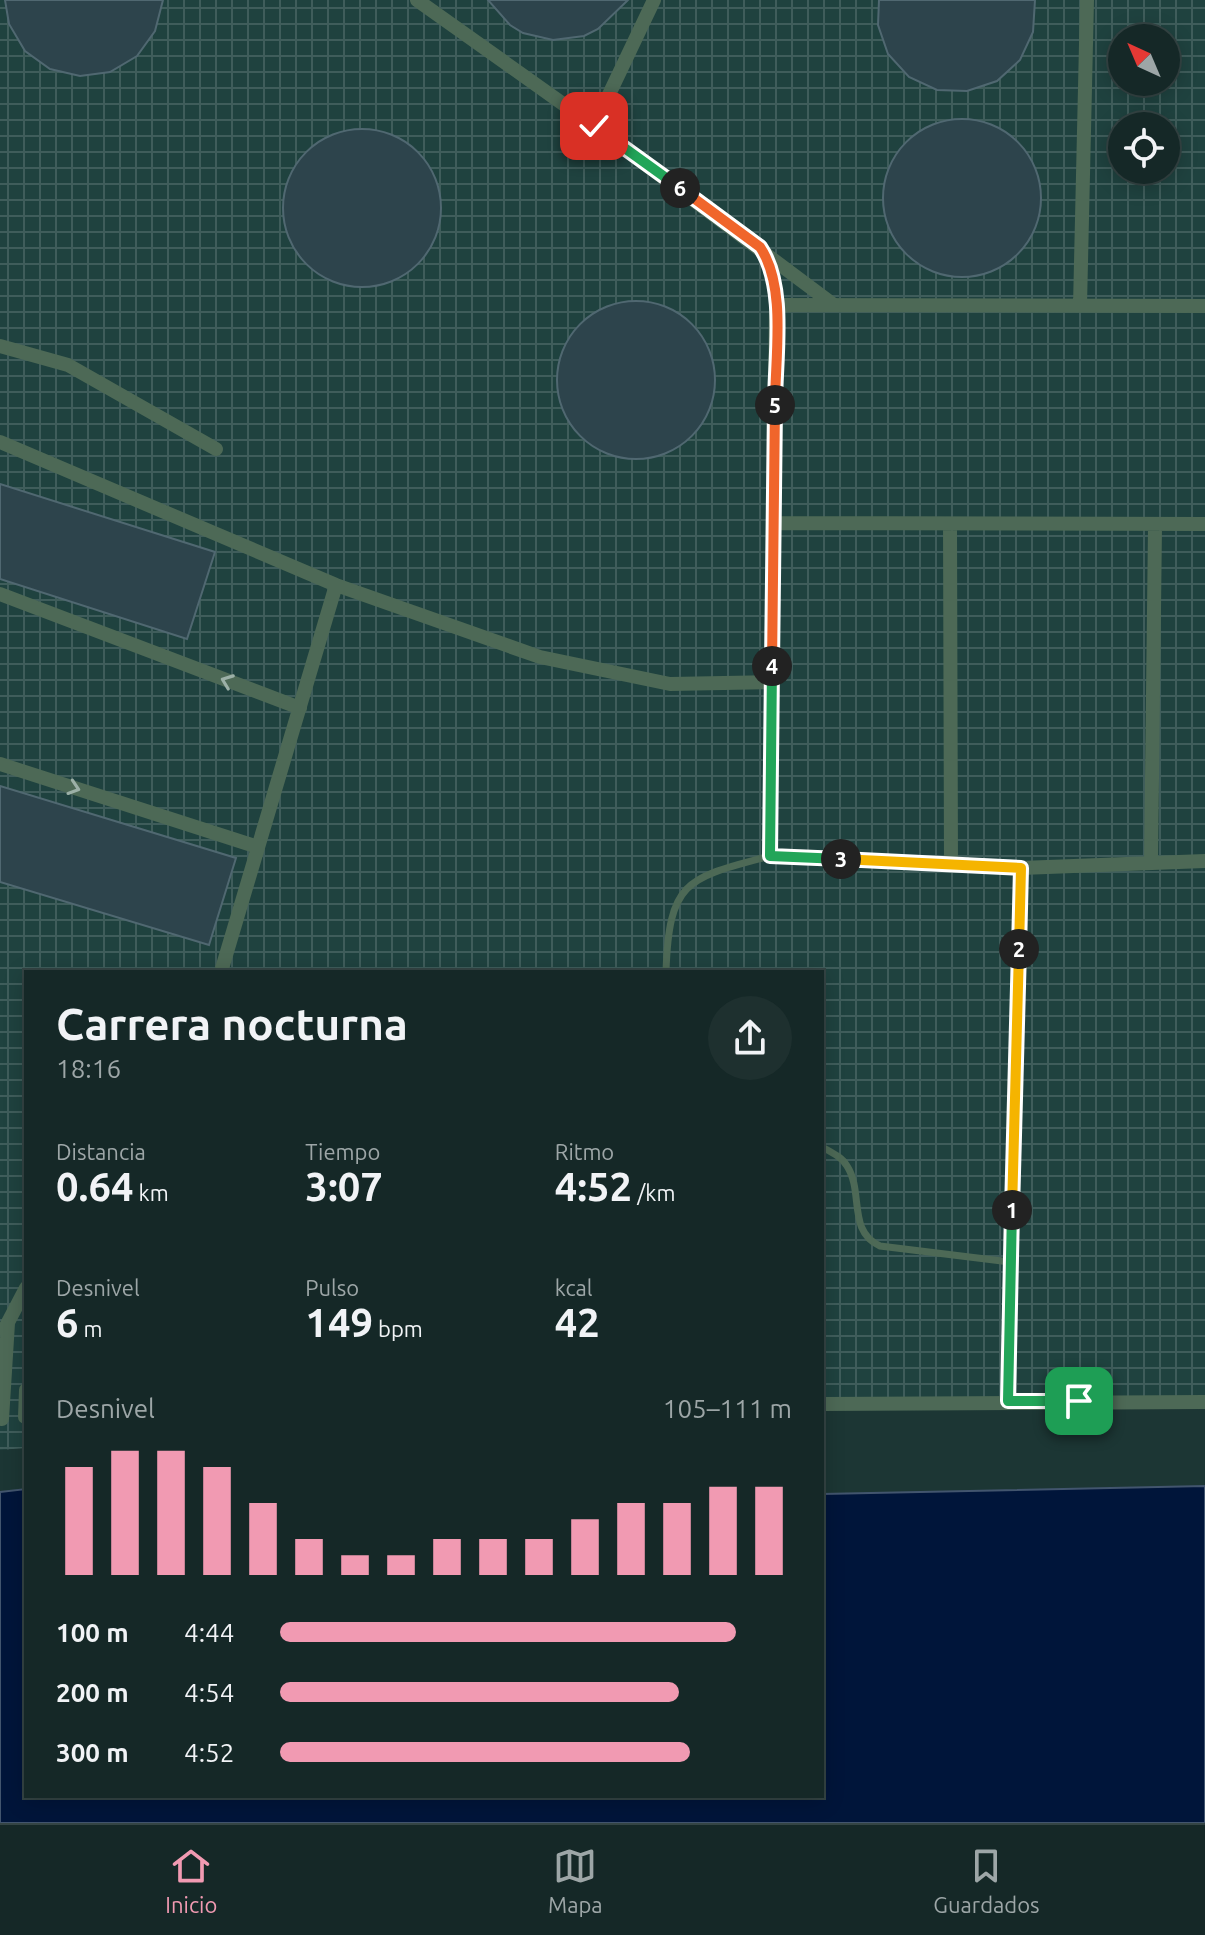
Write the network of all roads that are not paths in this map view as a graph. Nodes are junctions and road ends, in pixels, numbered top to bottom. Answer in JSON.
{"nodes":[{"id":1,"x":417,"y":0,"type":"edge"},
{"id":2,"x":654,"y":0,"type":"edge"},
{"id":3,"x":1087,"y":0,"type":"edge"},
{"id":4,"x":594,"y":126,"type":"junction"},
{"id":5,"x":760,"y":247,"type":"junction"},
{"id":6,"x":776,"y":305,"type":"junction"},
{"id":7,"x":835,"y":306,"type":"junction"},
{"id":8,"x":1080,"y":306,"type":"junction"},
{"id":9,"x":1205,"y":306,"type":"edge"},
{"id":10,"x":0,"y":346,"type":"edge"},
{"id":11,"x":0,"y":442,"type":"edge"},
{"id":12,"x":216,"y":449,"type":"dead end"},
{"id":13,"x":774,"y":523,"type":"junction"},
{"id":14,"x":1205,"y":524,"type":"edge"},
{"id":15,"x":950,"y":525,"type":"junction"},
{"id":16,"x":1155,"y":526,"type":"junction"},
{"id":17,"x":336,"y":585,"type":"junction"},
{"id":18,"x":0,"y":594,"type":"edge"},
{"id":19,"x":772,"y":682,"type":"junction"},
{"id":20,"x":300,"y":708,"type":"junction"},
{"id":21,"x":0,"y":764,"type":"edge"},
{"id":22,"x":258,"y":847,"type":"junction"},
{"id":23,"x":770,"y":856,"type":"junction"},
{"id":24,"x":1205,"y":861,"type":"edge"},
{"id":25,"x":1151,"y":863,"type":"junction"},
{"id":26,"x":951,"y":865,"type":"junction"},
{"id":27,"x":1021,"y":868,"type":"junction"},
{"id":28,"x":222,"y":970,"type":"edge"},
{"id":29,"x":666,"y":970,"type":"edge"},
{"id":30,"x":824,"y":1148,"type":"edge"},
{"id":31,"x":1010,"y":1262,"type":"junction"},
{"id":32,"x":24,"y":1292,"type":"edge"},
{"id":33,"x":4,"y":1329,"type":"edge"},
{"id":34,"x":1008,"y":1401,"type":"junction"},
{"id":35,"x":1205,"y":1402,"type":"edge"},
{"id":36,"x":824,"y":1404,"type":"edge"},
{"id":37,"x":24,"y":1417,"type":"edge"},
{"id":38,"x":1,"y":1419,"type":"edge"}],
"edges":[{"from":1,"to":4,"type":"street"},
{"from":2,"to":4,"type":"street"},
{"from":3,"to":8,"type":"street"},
{"from":4,"to":5,"type":"street"},
{"from":5,"to":6,"type":"lane"},
{"from":5,"to":7,"type":"street"},
{"from":6,"to":7,"type":"street"},
{"from":6,"to":13,"type":"street"},
{"from":7,"to":8,"type":"street"},
{"from":8,"to":9,"type":"street"},
{"from":10,"to":12,"type":"street"},
{"from":11,"to":17,"type":"street"},
{"from":13,"to":15,"type":"street"},
{"from":13,"to":19,"type":"street"},
{"from":14,"to":16,"type":"street"},
{"from":15,"to":16,"type":"street"},
{"from":15,"to":26,"type":"street"},
{"from":16,"to":25,"type":"street"},
{"from":17,"to":19,"type":"street"},
{"from":17,"to":20,"type":"street"},
{"from":20,"to":18,"type":"street","one_way":true},
{"from":19,"to":23,"type":"street"},
{"from":20,"to":22,"type":"street"},
{"from":21,"to":22,"type":"street","one_way":true},
{"from":22,"to":28,"type":"street"},
{"from":23,"to":26,"type":"street"},
{"from":23,"to":29,"type":"lane"},
{"from":24,"to":25,"type":"street"},
{"from":25,"to":27,"type":"street"},
{"from":26,"to":27,"type":"street"},
{"from":27,"to":31,"type":"street"},
{"from":30,"to":31,"type":"lane"},
{"from":31,"to":34,"type":"street"},
{"from":32,"to":33,"type":"street"},
{"from":33,"to":38,"type":"street"},
{"from":34,"to":35,"type":"street"},
{"from":34,"to":36,"type":"street"},
{"from":37,"to":38,"type":"street"}]}
